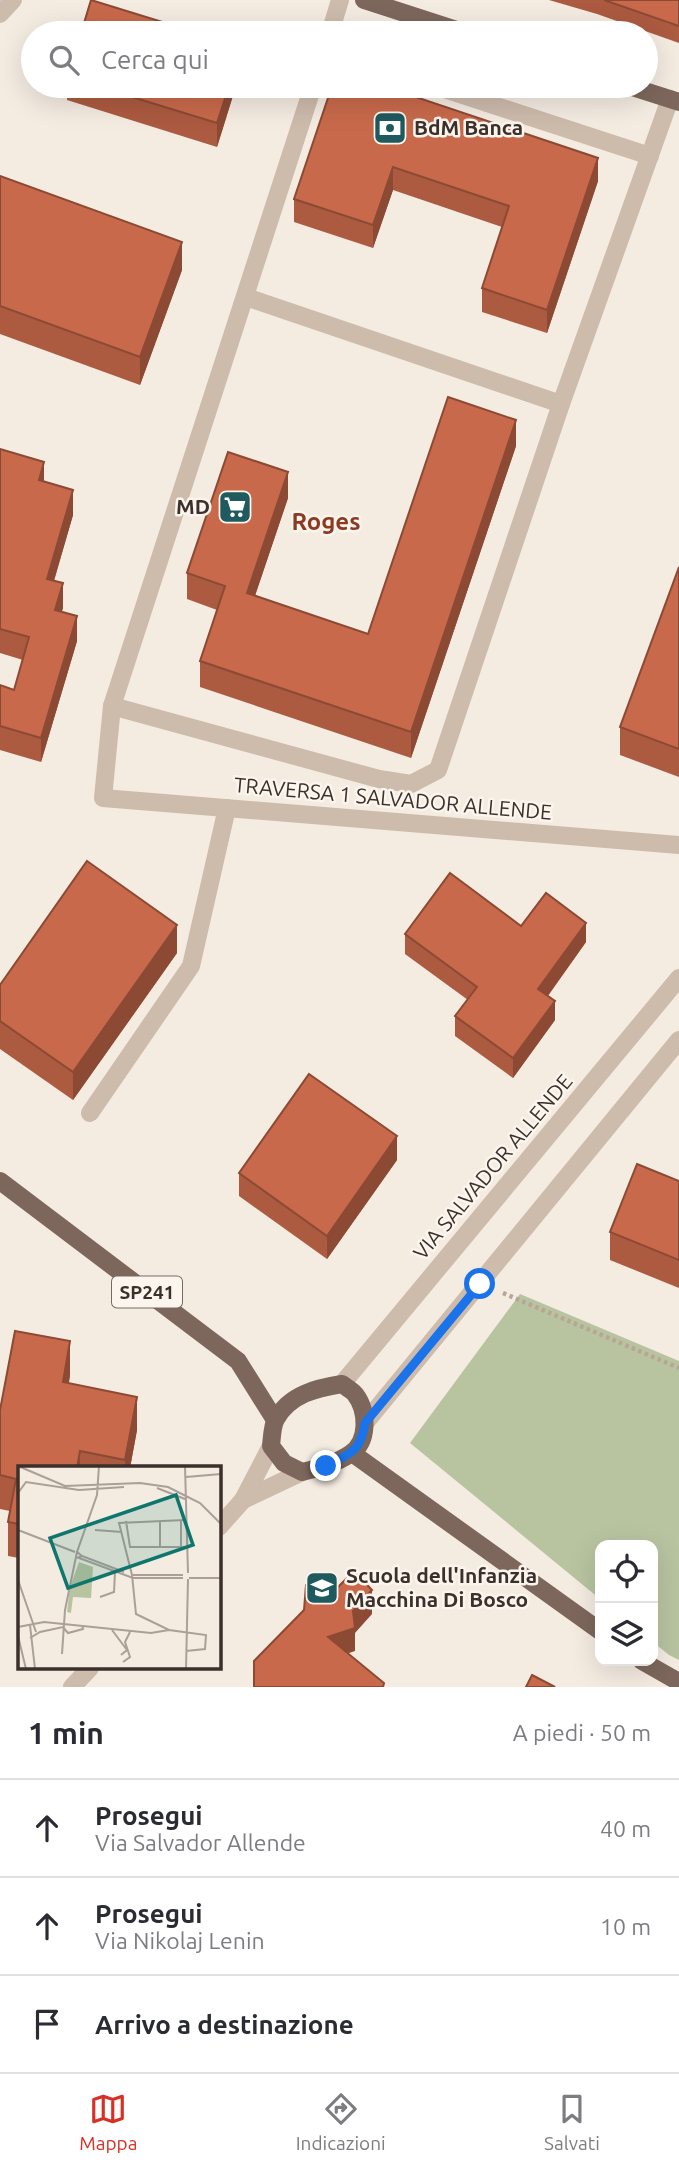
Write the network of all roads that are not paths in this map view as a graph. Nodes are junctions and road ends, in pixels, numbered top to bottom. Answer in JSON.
{"nodes":[{"id":1,"x":13,"y":0,"type":"edge"},
{"id":2,"x":341,"y":0,"type":"edge"},
{"id":3,"x":364,"y":0,"type":"edge"},
{"id":4,"x":0,"y":14,"type":"edge"},
{"id":5,"x":334,"y":21,"type":"edge"},
{"id":6,"x":429,"y":21,"type":"edge"},
{"id":7,"x":309,"y":98,"type":"edge"},
{"id":8,"x":472,"y":98,"type":"edge"},
{"id":9,"x":674,"y":101,"type":"edge"},
{"id":10,"x":650,"y":156,"type":"junction"},
{"id":11,"x":246,"y":297,"type":"junction"},
{"id":12,"x":561,"y":404,"type":"junction"},
{"id":13,"x":112,"y":706,"type":"junction"},
{"id":14,"x":227,"y":808,"type":"junction"},
{"id":15,"x":679,"y":845,"type":"edge"},
{"id":16,"x":679,"y":978,"type":"edge"},
{"id":17,"x":677,"y":1044,"type":"edge"},
{"id":18,"x":90,"y":1113,"type":"dead end"},
{"id":19,"x":0,"y":1181,"type":"edge"},
{"id":20,"x":342,"y":1384,"type":"junction"},
{"id":21,"x":275,"y":1420,"type":"junction"},
{"id":22,"x":365,"y":1423,"type":"junction"},
{"id":23,"x":271,"y":1446,"type":"junction"},
{"id":24,"x":352,"y":1453,"type":"junction"},
{"id":25,"x":302,"y":1472,"type":"junction"},
{"id":26,"x":243,"y":1500,"type":"junction"},
{"id":27,"x":220,"y":1526,"type":"edge"},
{"id":28,"x":595,"y":1627,"type":"edge"},
{"id":29,"x":651,"y":1666,"type":"edge"},
{"id":30,"x":88,"y":1670,"type":"edge"},
{"id":31,"x":679,"y":1682,"type":"edge"},
{"id":32,"x":72,"y":1687,"type":"edge"}],
"edges":[{"from":1,"to":4,"type":"street"},
{"from":2,"to":5,"type":"street"},
{"from":3,"to":6,"type":"main road"},
{"from":7,"to":11,"type":"street"},
{"from":8,"to":10,"type":"street"},
{"from":9,"to":10,"type":"street"},
{"from":10,"to":12,"type":"street"},
{"from":11,"to":12,"type":"street"},
{"from":11,"to":13,"type":"street"},
{"from":12,"to":13,"type":"street"},
{"from":13,"to":14,"type":"street","name":"TRAVERSA 1 SALVADOR ALLENDE"},
{"from":14,"to":15,"type":"street","name":"TRAVERSA 1 SALVADOR ALLENDE"},
{"from":14,"to":18,"type":"street"},
{"from":16,"to":20,"type":"street","name":"VIA SALVADOR ALLENDE"},
{"from":17,"to":22,"type":"street"},
{"from":19,"to":21,"type":"main road","number":"SP241"},
{"from":20,"to":21,"type":"main road"},
{"from":20,"to":22,"type":"main road"},
{"from":21,"to":23,"type":"main road"},
{"from":22,"to":24,"type":"main road"},
{"from":23,"to":25,"type":"main road"},
{"from":23,"to":26,"type":"street"},
{"from":24,"to":25,"type":"main road"},
{"from":24,"to":28,"type":"main road"},
{"from":25,"to":26,"type":"street"},
{"from":26,"to":27,"type":"street"},
{"from":29,"to":31,"type":"main road"},
{"from":30,"to":32,"type":"street"}]}
